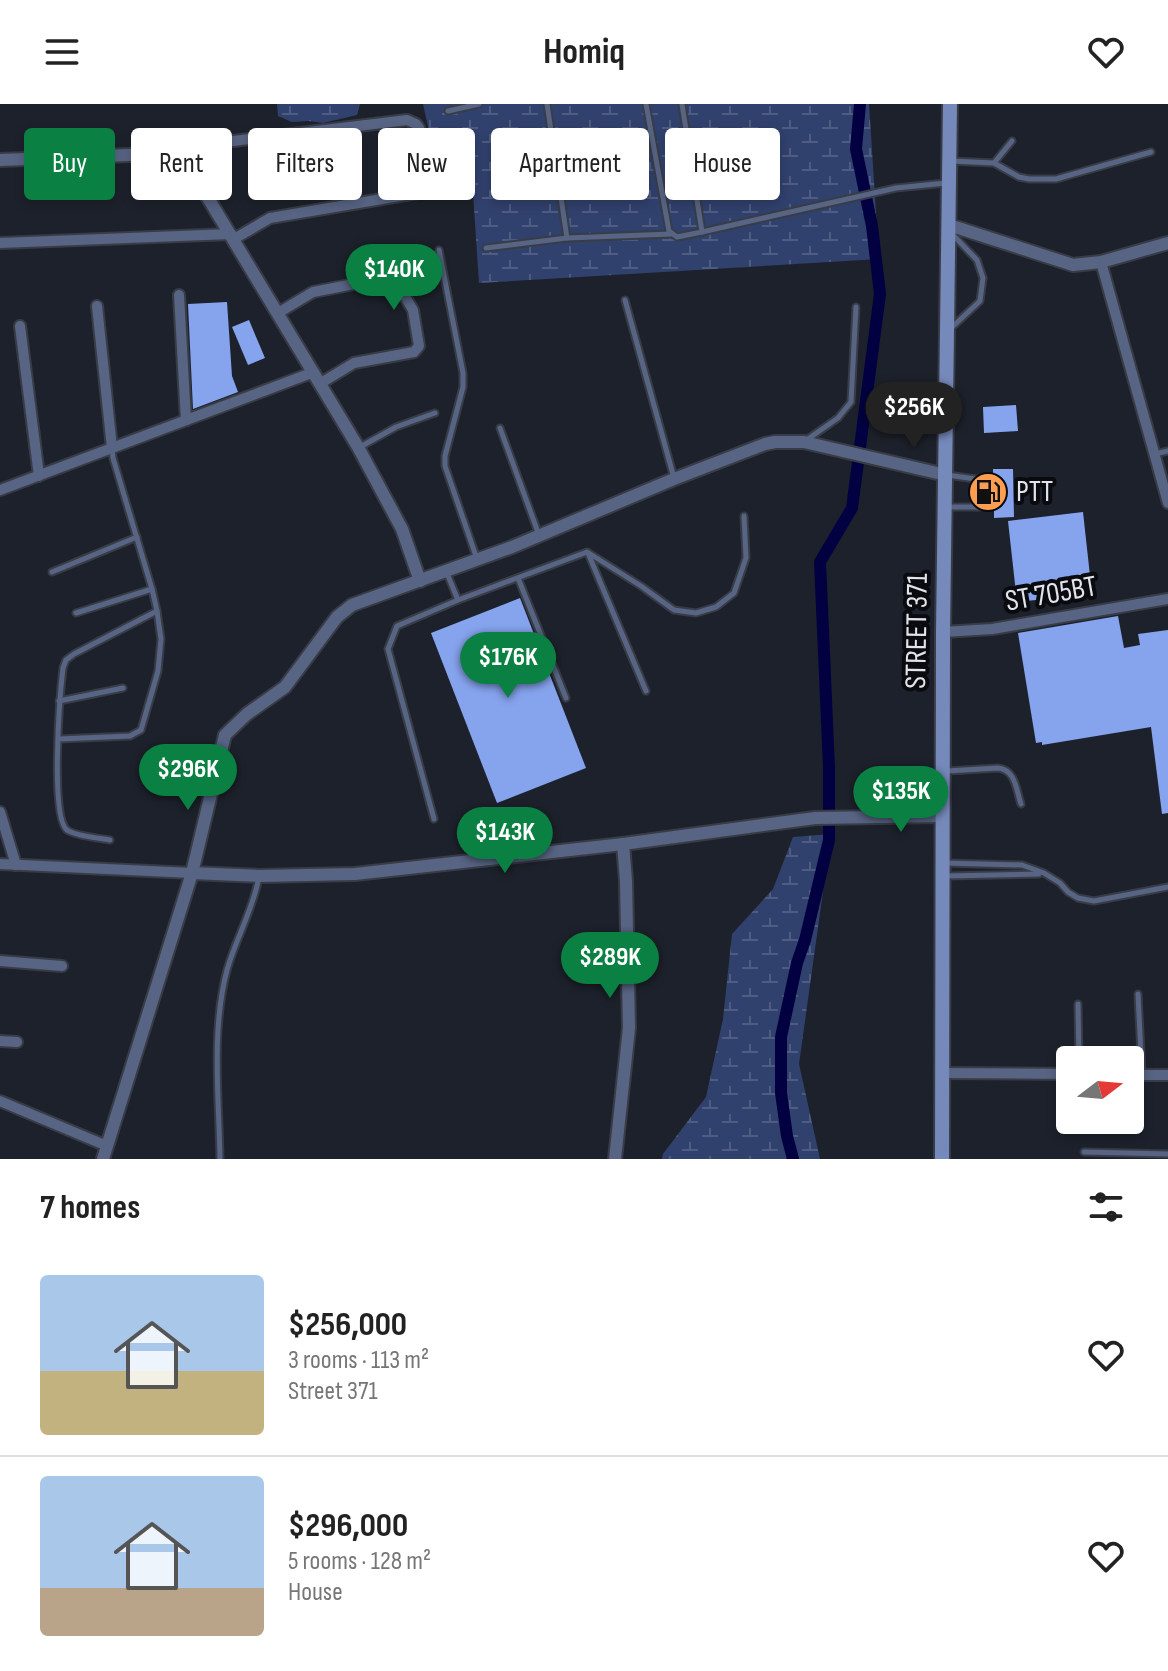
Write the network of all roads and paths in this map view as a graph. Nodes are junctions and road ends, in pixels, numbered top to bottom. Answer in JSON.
{"nodes":[{"id":1,"x":479,"y":104,"type":"edge"},
{"id":2,"x":547,"y":104,"type":"edge"},
{"id":3,"x":646,"y":104,"type":"edge"},
{"id":4,"x":682,"y":104,"type":"edge"},
{"id":5,"x":950,"y":104,"type":"edge"},
{"id":6,"x":448,"y":111,"type":"dead end"},
{"id":7,"x":232,"y":141,"type":"edge"},
{"id":8,"x":1012,"y":141,"type":"dead end"},
{"id":9,"x":1151,"y":152,"type":"dead end"},
{"id":10,"x":131,"y":155,"type":"edge"},
{"id":11,"x":0,"y":160,"type":"edge"},
{"id":12,"x":950,"y":161,"type":"junction"},
{"id":13,"x":994,"y":163,"type":"junction"},
{"id":14,"x":950,"y":183,"type":"junction"},
{"id":15,"x":210,"y":200,"type":"edge"},
{"id":16,"x":949,"y":228,"type":"junction"},
{"id":17,"x":702,"y":232,"type":"junction"},
{"id":18,"x":671,"y":234,"type":"junction"},
{"id":19,"x":232,"y":236,"type":"junction"},
{"id":20,"x":567,"y":238,"type":"junction"},
{"id":21,"x":0,"y":243,"type":"edge"},
{"id":22,"x":1168,"y":243,"type":"edge"},
{"id":23,"x":486,"y":248,"type":"dead end"},
{"id":24,"x":439,"y":250,"type":"dead end"},
{"id":25,"x":1101,"y":262,"type":"junction"},
{"id":26,"x":179,"y":295,"type":"dead end"},
{"id":27,"x":625,"y":300,"type":"dead end"},
{"id":28,"x":97,"y":306,"type":"dead end"},
{"id":29,"x":856,"y":307,"type":"dead end"},
{"id":30,"x":278,"y":313,"type":"junction"},
{"id":31,"x":20,"y":326,"type":"dead end"},
{"id":32,"x":948,"y":331,"type":"junction"},
{"id":33,"x":317,"y":378,"type":"junction"},
{"id":34,"x":435,"y":413,"type":"dead end"},
{"id":35,"x":186,"y":420,"type":"junction"},
{"id":36,"x":500,"y":428,"type":"dead end"},
{"id":37,"x":804,"y":442,"type":"junction"},
{"id":38,"x":358,"y":447,"type":"junction"},
{"id":39,"x":112,"y":448,"type":"junction"},
{"id":40,"x":1168,"y":451,"type":"edge"},
{"id":41,"x":1155,"y":454,"type":"junction"},
{"id":42,"x":946,"y":475,"type":"junction"},
{"id":43,"x":39,"y":476,"type":"junction"},
{"id":44,"x":674,"y":479,"type":"junction"},
{"id":45,"x":1166,"y":484,"type":"edge"},
{"id":46,"x":0,"y":490,"type":"edge"},
{"id":47,"x":1168,"y":503,"type":"edge"},
{"id":48,"x":945,"y":507,"type":"junction"},
{"id":49,"x":744,"y":516,"type":"dead end"},
{"id":50,"x":539,"y":535,"type":"junction"},
{"id":51,"x":137,"y":537,"type":"junction"},
{"id":52,"x":587,"y":552,"type":"junction"},
{"id":53,"x":477,"y":559,"type":"junction"},
{"id":54,"x":446,"y":570,"type":"junction"},
{"id":55,"x":52,"y":572,"type":"dead end"},
{"id":56,"x":518,"y":578,"type":"junction"},
{"id":57,"x":420,"y":581,"type":"junction"},
{"id":58,"x":152,"y":589,"type":"junction"},
{"id":59,"x":1168,"y":599,"type":"edge"},
{"id":60,"x":458,"y":600,"type":"junction"},
{"id":61,"x":157,"y":611,"type":"junction"},
{"id":62,"x":76,"y":613,"type":"dead end"},
{"id":63,"x":943,"y":632,"type":"junction"},
{"id":64,"x":123,"y":688,"type":"dead end"},
{"id":65,"x":646,"y":691,"type":"dead end"},
{"id":66,"x":566,"y":698,"type":"dead end"},
{"id":67,"x":59,"y":701,"type":"junction"},
{"id":68,"x":59,"y":739,"type":"junction"},
{"id":69,"x":942,"y":772,"type":"junction"},
{"id":70,"x":1021,"y":804,"type":"dead end"},
{"id":71,"x":0,"y":812,"type":"edge"},
{"id":72,"x":942,"y":816,"type":"junction"},
{"id":73,"x":434,"y":819,"type":"dead end"},
{"id":74,"x":110,"y":840,"type":"dead end"},
{"id":75,"x":623,"y":844,"type":"junction"},
{"id":76,"x":0,"y":864,"type":"edge"},
{"id":77,"x":16,"y":865,"type":"junction"},
{"id":78,"x":942,"y":870,"type":"junction"},
{"id":79,"x":192,"y":873,"type":"junction"},
{"id":80,"x":1044,"y":873,"type":"junction"},
{"id":81,"x":259,"y":876,"type":"junction"},
{"id":82,"x":1168,"y":887,"type":"edge"},
{"id":83,"x":0,"y":961,"type":"edge"},
{"id":84,"x":62,"y":966,"type":"dead end"},
{"id":85,"x":1138,"y":994,"type":"dead end"},
{"id":86,"x":1078,"y":1004,"type":"dead end"},
{"id":87,"x":0,"y":1041,"type":"edge"},
{"id":88,"x":17,"y":1042,"type":"dead end"},
{"id":89,"x":1079,"y":1046,"type":"edge"},
{"id":90,"x":1141,"y":1046,"type":"edge"},
{"id":91,"x":941,"y":1073,"type":"junction"},
{"id":92,"x":1056,"y":1074,"type":"edge"},
{"id":93,"x":1144,"y":1075,"type":"edge"},
{"id":94,"x":1168,"y":1075,"type":"edge"},
{"id":95,"x":0,"y":1101,"type":"edge"},
{"id":96,"x":105,"y":1152,"type":"edge"},
{"id":97,"x":1084,"y":1152,"type":"dead end"},
{"id":98,"x":1168,"y":1154,"type":"edge"},
{"id":99,"x":220,"y":1159,"type":"edge"},
{"id":100,"x":615,"y":1159,"type":"edge"},
{"id":101,"x":942,"y":1159,"type":"edge"}],
"edges":[{"from":1,"to":6,"type":"lane"},
{"from":2,"to":20,"type":"lane"},
{"from":3,"to":18,"type":"lane"},
{"from":4,"to":17,"type":"lane"},
{"from":5,"to":12,"type":"main road","name":"STREET 371"},
{"from":7,"to":19,"type":"street"},
{"from":8,"to":13,"type":"lane"},
{"from":9,"to":13,"type":"lane"},
{"from":10,"to":11,"type":"street"},
{"from":12,"to":13,"type":"lane"},
{"from":12,"to":14,"type":"main road","name":"STREET 371"},
{"from":14,"to":16,"type":"main road","name":"STREET 371"},
{"from":14,"to":17,"type":"lane"},
{"from":15,"to":19,"type":"street"},
{"from":16,"to":25,"type":"street"},
{"from":16,"to":32,"type":"main road","name":"STREET 371"},
{"from":16,"to":32,"type":"lane"},
{"from":17,"to":18,"type":"lane"},
{"from":18,"to":20,"type":"lane"},
{"from":19,"to":21,"type":"street"},
{"from":19,"to":30,"type":"street"},
{"from":20,"to":23,"type":"lane"},
{"from":22,"to":25,"type":"street"},
{"from":24,"to":53,"type":"lane"},
{"from":25,"to":41,"type":"street"},
{"from":26,"to":35,"type":"street"},
{"from":27,"to":44,"type":"lane"},
{"from":28,"to":39,"type":"street"},
{"from":29,"to":37,"type":"lane"},
{"from":30,"to":33,"type":"street"},
{"from":30,"to":33,"type":"street"},
{"from":31,"to":43,"type":"street"},
{"from":32,"to":42,"type":"main road","name":"STREET 371"},
{"from":33,"to":35,"type":"street"},
{"from":33,"to":38,"type":"street"},
{"from":34,"to":38,"type":"lane"},
{"from":35,"to":39,"type":"street"},
{"from":36,"to":50,"type":"lane"},
{"from":37,"to":42,"type":"street"},
{"from":37,"to":44,"type":"street"},
{"from":38,"to":57,"type":"street"},
{"from":39,"to":43,"type":"street"},
{"from":39,"to":51,"type":"lane"},
{"from":40,"to":41,"type":"lane"},
{"from":41,"to":45,"type":"street"},
{"from":42,"to":48,"type":"main road","name":"STREET 371"},
{"from":42,"to":48,"type":"lane"},
{"from":43,"to":46,"type":"street"},
{"from":44,"to":50,"type":"street"},
{"from":45,"to":47,"type":"street"},
{"from":48,"to":63,"type":"main road","name":"STREET 371"},
{"from":49,"to":52,"type":"lane"},
{"from":50,"to":53,"type":"street"},
{"from":51,"to":55,"type":"lane"},
{"from":51,"to":58,"type":"lane"},
{"from":52,"to":56,"type":"lane"},
{"from":52,"to":65,"type":"lane"},
{"from":53,"to":54,"type":"street"},
{"from":54,"to":57,"type":"street"},
{"from":54,"to":60,"type":"lane"},
{"from":56,"to":60,"type":"lane"},
{"from":56,"to":66,"type":"lane"},
{"from":57,"to":79,"type":"street"},
{"from":58,"to":61,"type":"lane"},
{"from":58,"to":62,"type":"lane"},
{"from":59,"to":63,"type":"street","name":"ST 705BT"},
{"from":60,"to":73,"type":"lane"},
{"from":61,"to":67,"type":"lane"},
{"from":61,"to":68,"type":"lane"},
{"from":63,"to":69,"type":"main road","name":"STREET 371"},
{"from":64,"to":67,"type":"lane"},
{"from":67,"to":68,"type":"lane"},
{"from":68,"to":74,"type":"lane"},
{"from":69,"to":70,"type":"lane"},
{"from":69,"to":72,"type":"main road","name":"STREET 371"},
{"from":71,"to":77,"type":"street"},
{"from":72,"to":75,"type":"street"},
{"from":72,"to":78,"type":"main road","name":"STREET 371"},
{"from":75,"to":81,"type":"street"},
{"from":75,"to":100,"type":"street"},
{"from":76,"to":77,"type":"street"},
{"from":77,"to":79,"type":"street"},
{"from":78,"to":80,"type":"lane"},
{"from":78,"to":80,"type":"lane"},
{"from":78,"to":91,"type":"main road","name":"STREET 371"},
{"from":79,"to":81,"type":"street"},
{"from":79,"to":96,"type":"street"},
{"from":80,"to":82,"type":"lane"},
{"from":81,"to":99,"type":"lane"},
{"from":83,"to":84,"type":"street"},
{"from":85,"to":90,"type":"lane"},
{"from":86,"to":89,"type":"lane"},
{"from":87,"to":88,"type":"street"},
{"from":91,"to":92,"type":"street"},
{"from":91,"to":101,"type":"main road","name":"STREET 371"},
{"from":93,"to":94,"type":"street"},
{"from":95,"to":96,"type":"street"},
{"from":97,"to":98,"type":"lane"}]}
